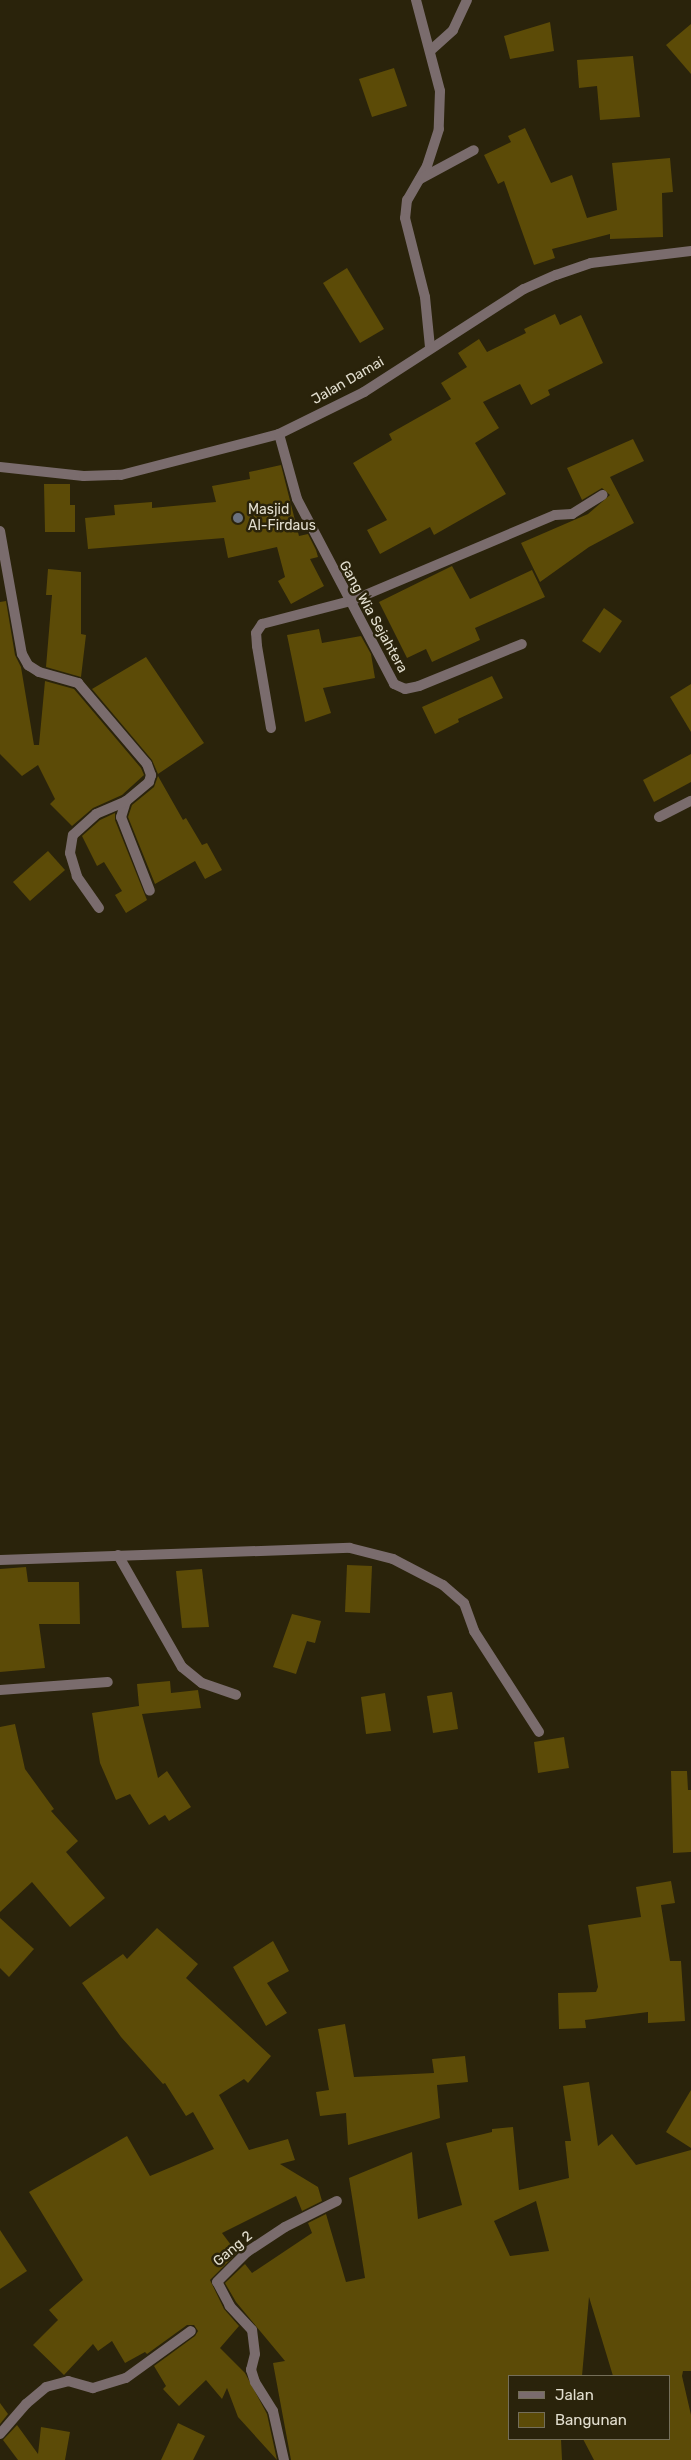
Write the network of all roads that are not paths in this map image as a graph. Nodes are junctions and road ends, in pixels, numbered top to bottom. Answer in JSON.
{"nodes":[{"id":1,"x":416,"y":0,"type":"edge"},
{"id":2,"x":467,"y":0,"type":"edge"},
{"id":3,"x":430,"y":52,"type":"junction"},
{"id":4,"x":474,"y":150,"type":"dead end"},
{"id":5,"x":419,"y":179,"type":"junction"},
{"id":6,"x":691,"y":251,"type":"edge"},
{"id":7,"x":430,"y":347,"type":"junction"},
{"id":8,"x":279,"y":434,"type":"junction"},
{"id":9,"x":0,"y":467,"type":"edge"},
{"id":10,"x":603,"y":496,"type":"dead end"},
{"id":11,"x":0,"y":531,"type":"edge"},
{"id":12,"x":351,"y":600,"type":"junction"},
{"id":13,"x":522,"y":644,"type":"dead end"},
{"id":14,"x":271,"y":728,"type":"dead end"},
{"id":15,"x":126,"y":801,"type":"junction"},
{"id":16,"x":691,"y":801,"type":"edge"},
{"id":17,"x":659,"y":817,"type":"dead end"},
{"id":18,"x":150,"y":891,"type":"dead end"},
{"id":19,"x":99,"y":908,"type":"dead end"},
{"id":20,"x":118,"y":1555,"type":"junction"},
{"id":21,"x":0,"y":1560,"type":"edge"},
{"id":22,"x":108,"y":1682,"type":"dead end"},
{"id":23,"x":0,"y":1690,"type":"edge"},
{"id":24,"x":236,"y":1695,"type":"dead end"},
{"id":25,"x":540,"y":1732,"type":"dead end"},
{"id":26,"x":337,"y":2201,"type":"dead end"},
{"id":27,"x":191,"y":2331,"type":"dead end"},
{"id":28,"x":0,"y":2434,"type":"edge"},
{"id":29,"x":284,"y":2460,"type":"edge"}],
"edges":[{"from":1,"to":3,"type":"street"},
{"from":2,"to":3,"type":"street"},
{"from":3,"to":5,"type":"street"},
{"from":4,"to":5,"type":"street"},
{"from":5,"to":7,"type":"street"},
{"from":6,"to":7,"type":"street","name":"Jalan Damai"},
{"from":7,"to":8,"type":"street","name":"Jalan Damai"},
{"from":8,"to":9,"type":"street","name":"Jalan Damai"},
{"from":8,"to":12,"type":"street","name":"Gang Wia Sejahtera"},
{"from":10,"to":12,"type":"street"},
{"from":11,"to":15,"type":"street"},
{"from":12,"to":13,"type":"street","name":"Gang Wia Sejahtera"},
{"from":12,"to":14,"type":"street"},
{"from":15,"to":18,"type":"street"},
{"from":15,"to":19,"type":"street"},
{"from":16,"to":17,"type":"street"},
{"from":20,"to":21,"type":"street"},
{"from":20,"to":24,"type":"street"},
{"from":20,"to":25,"type":"street"},
{"from":22,"to":23,"type":"street"},
{"from":26,"to":29,"type":"street","name":"Gang 2"},
{"from":27,"to":28,"type":"street"}]}
